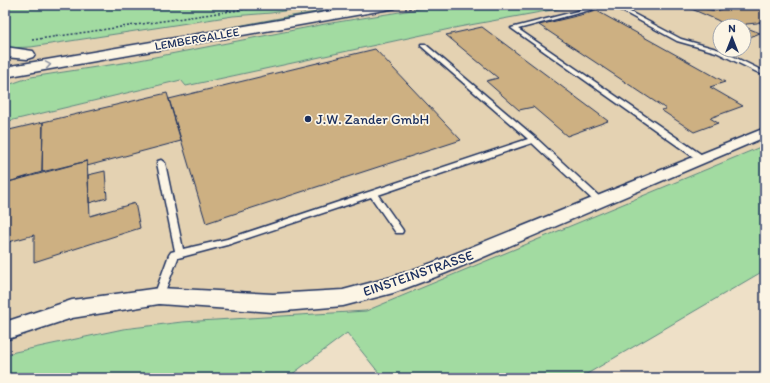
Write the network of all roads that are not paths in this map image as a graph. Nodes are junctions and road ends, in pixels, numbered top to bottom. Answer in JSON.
{"nodes":[{"id":1,"x":342,"y":5,"type":"edge"},
{"id":2,"x":390,"y":5,"type":"edge"},
{"id":3,"x":607,"y":5,"type":"edge"},
{"id":4,"x":613,"y":5,"type":"edge"},
{"id":5,"x":423,"y":45,"type":"dead end"},
{"id":6,"x":26,"y":48,"type":"junction"},
{"id":7,"x":5,"y":52,"type":"edge"},
{"id":8,"x":6,"y":69,"type":"edge"},
{"id":9,"x":765,"y":74,"type":"edge"},
{"id":10,"x":765,"y":132,"type":"edge"},
{"id":11,"x":533,"y":140,"type":"junction"},
{"id":12,"x":702,"y":159,"type":"junction"},
{"id":13,"x":161,"y":163,"type":"dead end"},
{"id":14,"x":373,"y":193,"type":"junction"},
{"id":15,"x":599,"y":201,"type":"junction"},
{"id":16,"x":399,"y":231,"type":"dead end"},
{"id":17,"x":180,"y":254,"type":"junction"},
{"id":18,"x":160,"y":296,"type":"junction"},
{"id":19,"x":5,"y":331,"type":"edge"}],
"edges":[{"from":1,"to":6,"type":"main road","name":"LEMBERGALLEE"},
{"from":8,"to":2,"type":"main road","name":"LEMBERGALLEE","one_way":true},
{"from":3,"to":12,"type":"lane"},
{"from":4,"to":9,"type":"lane"},
{"from":5,"to":11,"type":"lane"},
{"from":6,"to":7,"type":"main road"},
{"from":6,"to":8,"type":"main road","name":"LEMBERGALLEE"},
{"from":10,"to":12,"type":"street","name":"EINSTEINSTRASSE"},
{"from":11,"to":14,"type":"lane"},
{"from":11,"to":15,"type":"lane"},
{"from":12,"to":15,"type":"street","name":"EINSTEINSTRASSE"},
{"from":13,"to":17,"type":"lane"},
{"from":14,"to":16,"type":"lane"},
{"from":14,"to":17,"type":"lane"},
{"from":15,"to":18,"type":"street","name":"EINSTEINSTRASSE"},
{"from":17,"to":18,"type":"lane"},
{"from":18,"to":19,"type":"street","name":"EINSTEINSTRASSE"}]}
